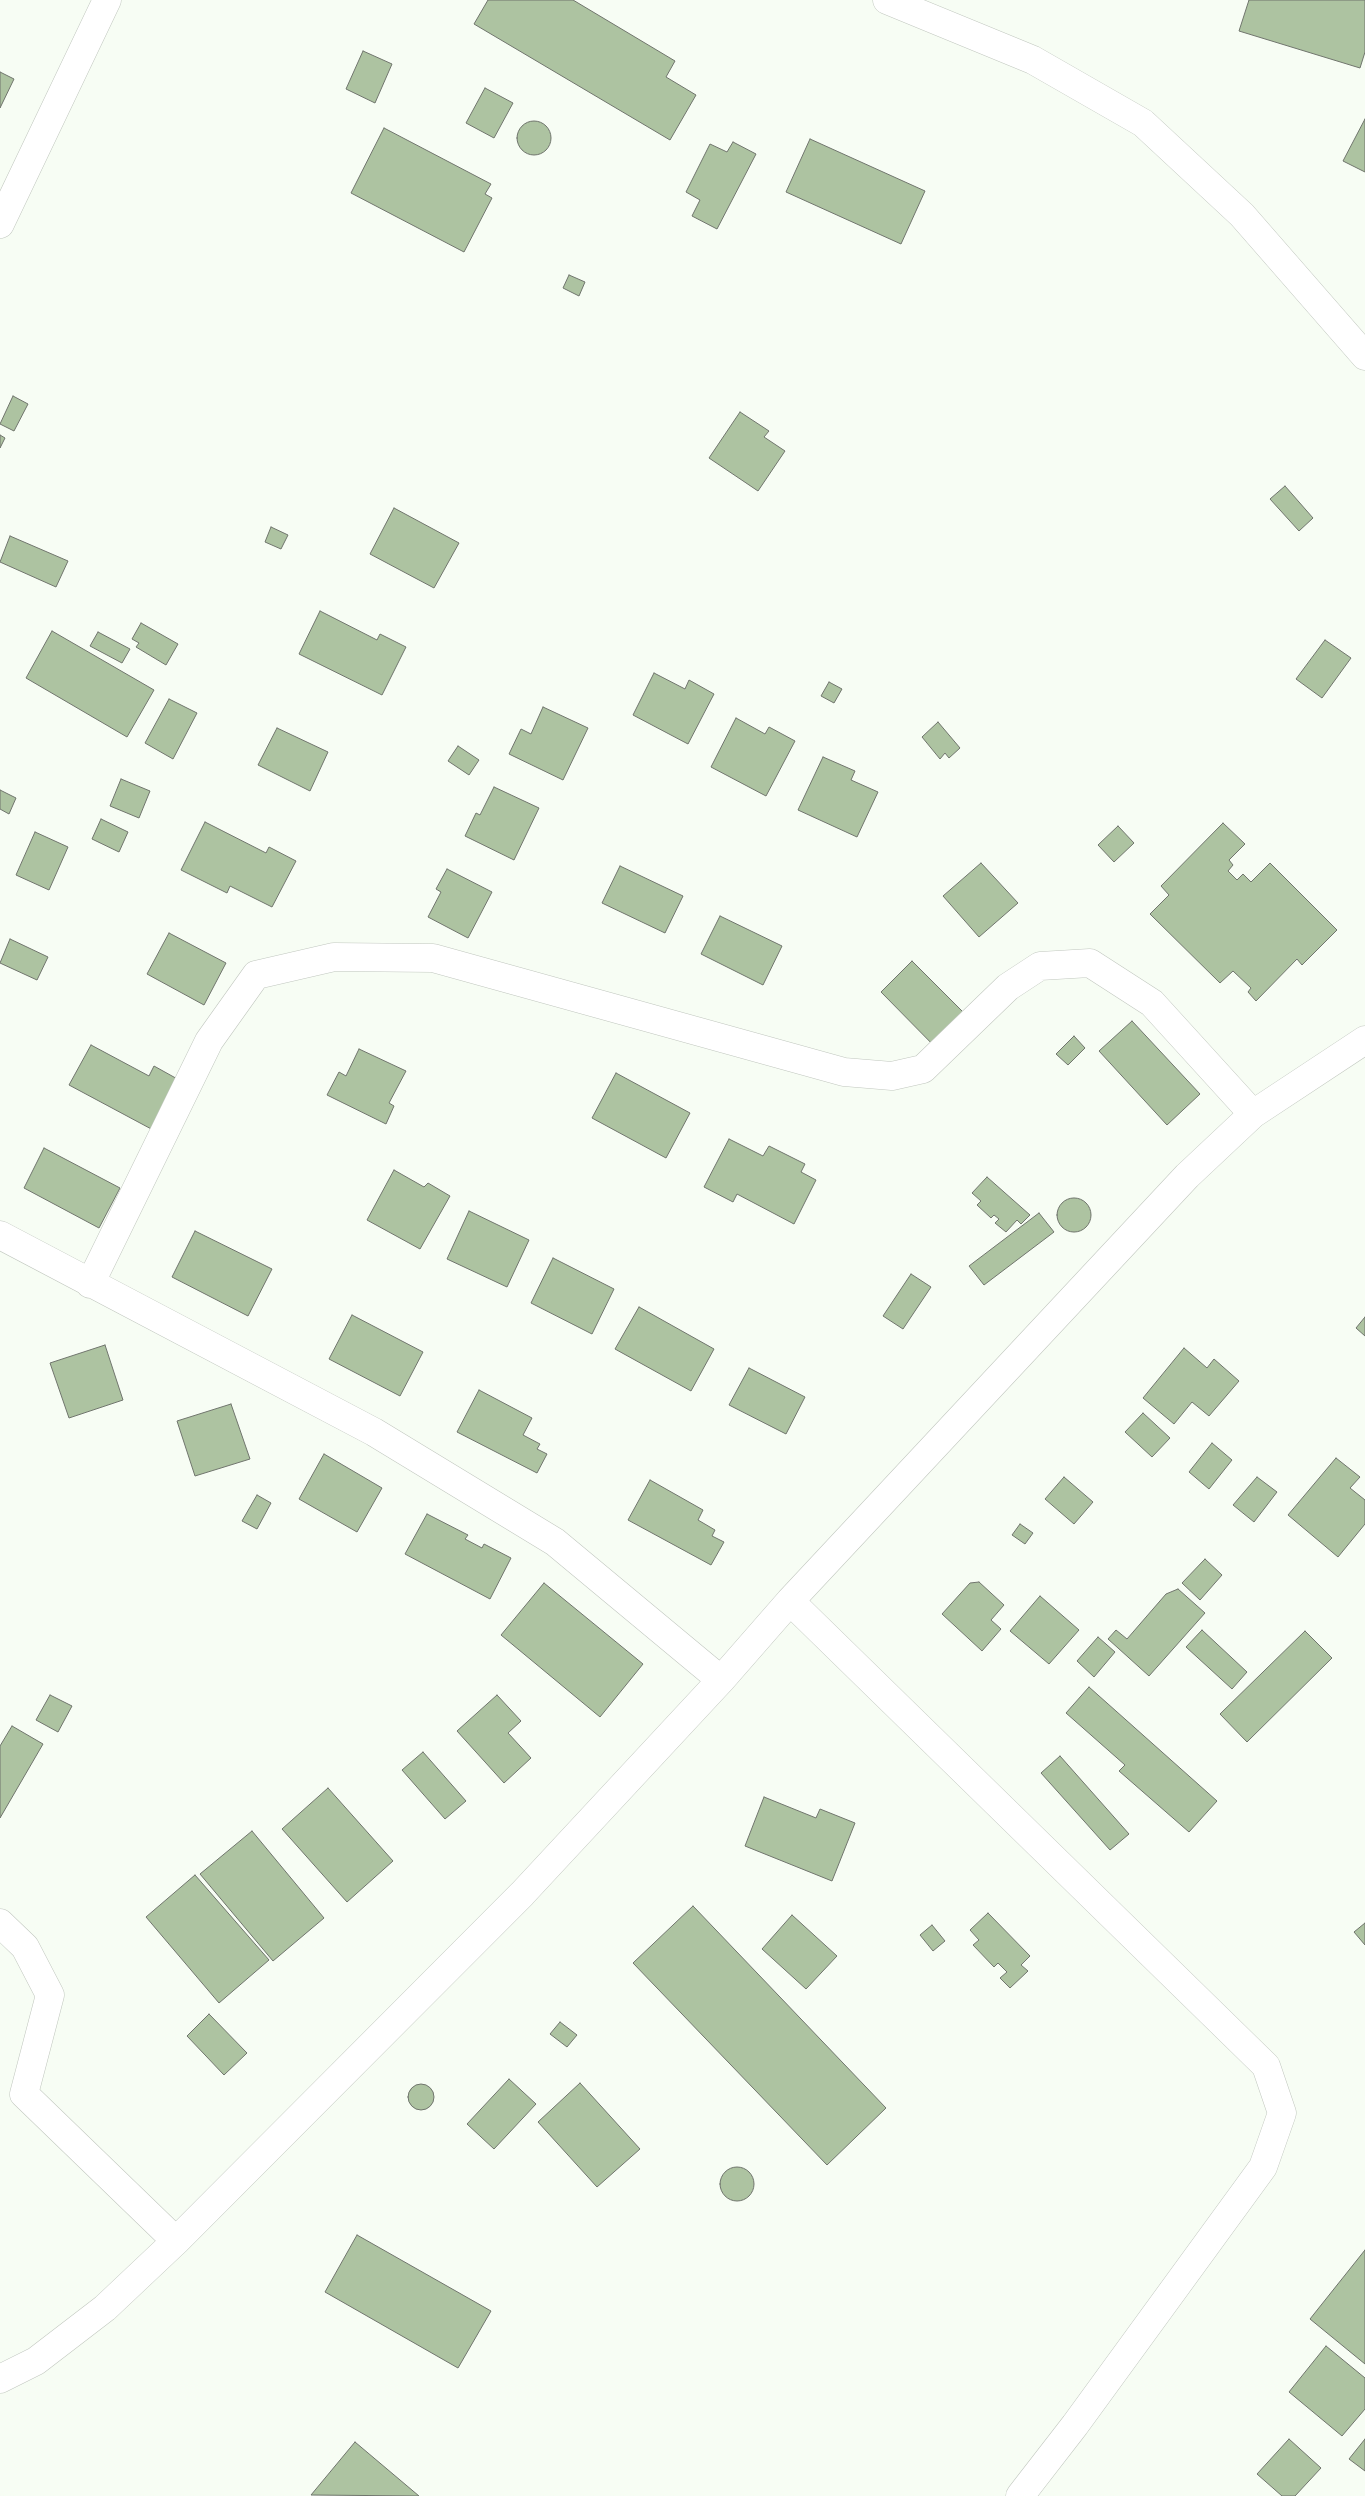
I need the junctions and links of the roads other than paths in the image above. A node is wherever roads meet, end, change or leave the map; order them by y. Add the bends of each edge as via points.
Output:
1 (107, 0) edge
2 (887, 0) edge
3 (0, 224) edge
4 (1365, 356) edge
5 (1365, 1040) edge
6 (1254, 1114) junction
7 (0, 1235) edge
8 (90, 1284) junction
9 (790, 1601) junction
10 (721, 1680) junction
11 (0, 1923) edge
12 (176, 2241) junction
13 (0, 2379) edge
14 (1020, 2496) edge

1 - 3 street
2 - 4 street via 1033,60 1143,124 1242,215
5 - 6 street
6 - 8 street via 1152,1003 1090,963 1040,966 1008,987 923,1070 892,1076 844,1072 433,958 334,957 256,975 209,1041
6 - 9 street via 1187,1176
7 - 8 street
8 - 10 street via 374,1432 555,1542
9 - 10 street
9 - 14 street via 1266,2066 1282,2114 1262,2167
10 - 12 street via 522,1894
11 - 12 street via 25,1947 50,1995 24,2094
12 - 13 street via 105,2308 36,2361

